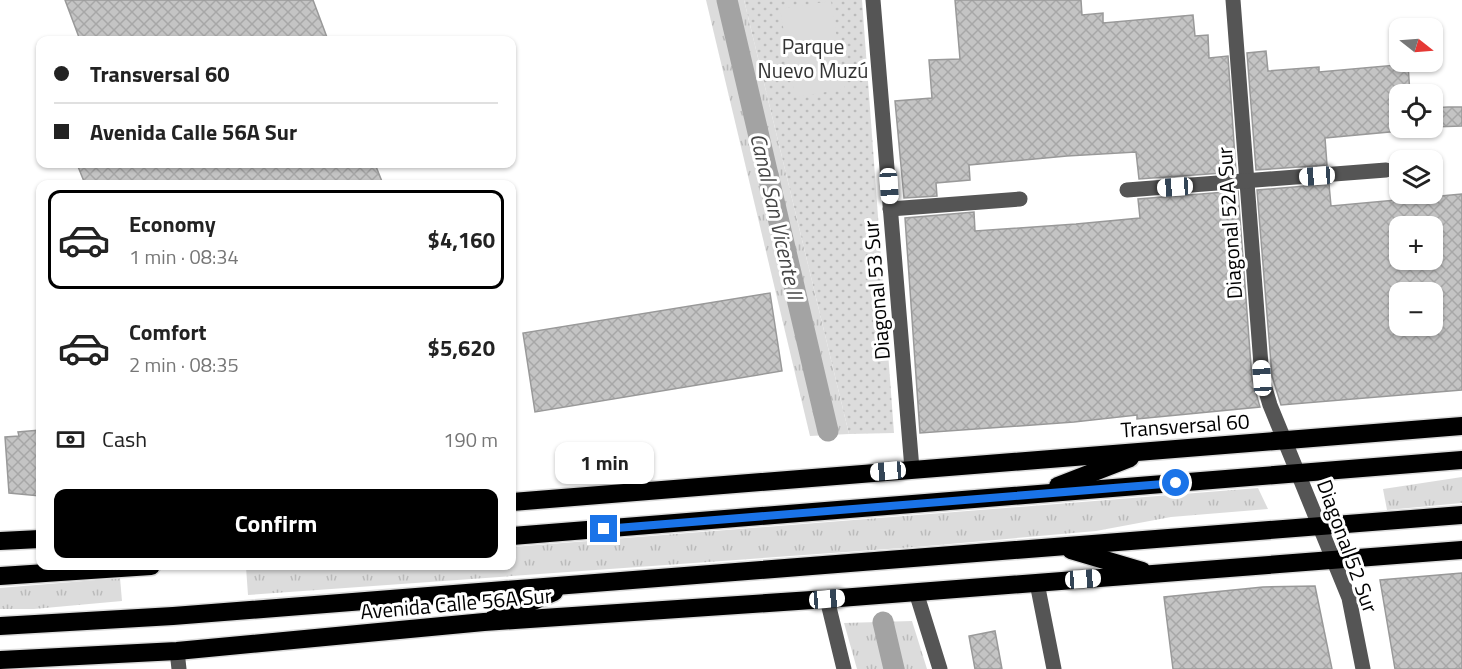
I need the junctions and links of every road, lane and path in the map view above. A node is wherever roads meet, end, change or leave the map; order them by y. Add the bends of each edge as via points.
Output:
1 (873, 0) edge
2 (1233, 0) edge
3 (1386, 170) dead end
4 (1247, 181) junction
5 (1127, 190) dead end
6 (1020, 198) dead end
7 (890, 209) junction
8 (1462, 426) edge
9 (1285, 440) junction
10 (1148, 450) junction
11 (1462, 460) edge
12 (912, 469) junction
13 (1298, 473) junction
14 (1038, 494) junction
15 (516, 502) edge
16 (1462, 515) edge
17 (1320, 526) junction
18 (516, 531) edge
19 (532, 535) junction
20 (516, 536) edge
21 (36, 539) edge
22 (0, 542) edge
23 (1061, 547) junction
24 (1462, 550) edge
25 (1333, 560) junction
26 (91, 570) edge
27 (1153, 574) junction
28 (0, 576) edge
29 (1036, 583) junction
30 (571, 585) junction
31 (916, 592) junction
32 (827, 599) junction
33 (484, 622) junction
34 (0, 626) edge
35 (0, 660) edge
36 (178, 660) edge
37 (844, 669) edge
38 (940, 669) edge
39 (1054, 669) edge
40 (1363, 669) edge

1 - 7 street, Diagonal 53 Sur
2 - 4 street, Diagonal 52A Sur
3 - 4 street
4 - 5 street
4 - 9 street, Diagonal 52A Sur via 1262,378
6 - 7 street
7 - 12 street, Diagonal 53 Sur
8 - 9 highway, Transversal 60
9 - 10 highway, Transversal 60
9 - 13 street, Diagonal 52 Sur
10 - 12 highway, Transversal 60
10 - 14 highway
11 - 13 highway
12 - 15 highway
13 - 14 highway
13 - 17 street, Diagonal 52 Sur
14 - 19 highway
16 - 17 highway
17 - 23 highway
17 - 25 street, Diagonal 52 Sur
18 - 19 highway
19 - 20 highway
21 - 22 highway
23 - 27 highway
23 - 30 highway, Avenida Calle 56A Sur
24 - 25 highway
25 - 27 highway
25 - 40 street, Diagonal 52 Sur via 1349,598
26 - 28 highway
27 - 29 highway
29 - 31 highway
29 - 39 street
30 - 33 highway
30 - 34 highway, Avenida Calle 56A Sur
31 - 32 highway, Avenida Calle 56A Sur
31 - 38 street
32 - 33 highway, Avenida Calle 56A Sur
32 - 37 street
33 - 36 highway, Avenida Calle 56A Sur
35 - 36 highway, Avenida Calle 56A Sur

